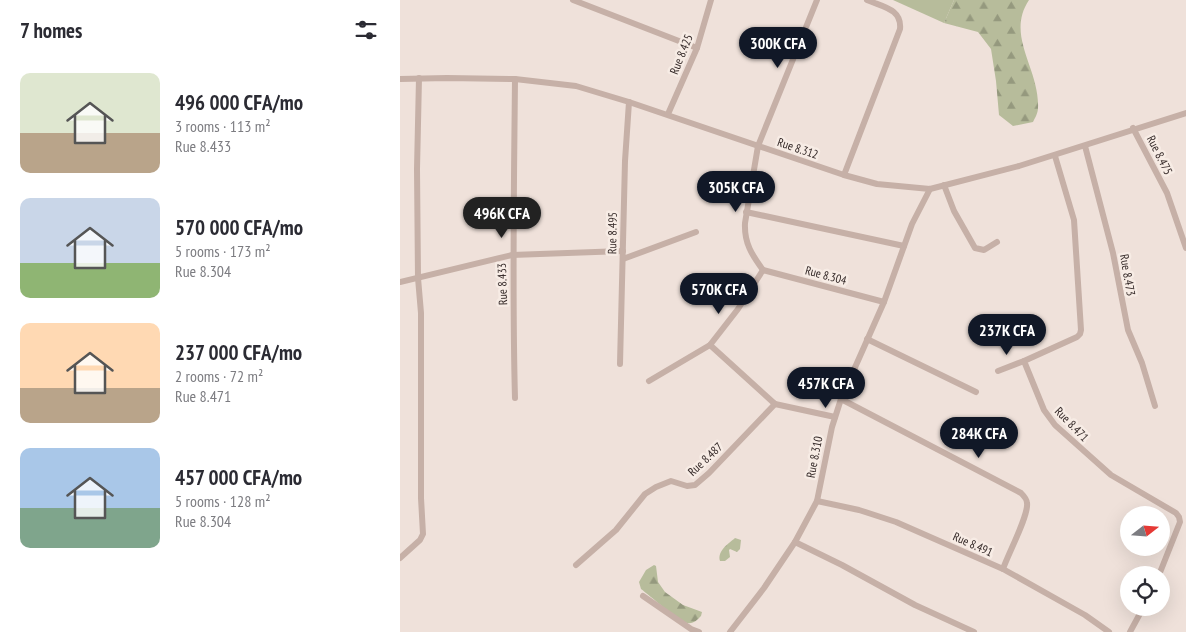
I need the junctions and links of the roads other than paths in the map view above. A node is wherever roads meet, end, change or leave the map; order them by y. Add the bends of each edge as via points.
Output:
1 (573, 0) edge
2 (711, 0) edge
3 (817, 0) edge
4 (867, 0) edge
5 (697, 48) junction
6 (419, 78) junction
7 (400, 79) edge
8 (515, 79) junction
9 (629, 102) junction
10 (1186, 112) edge
11 (668, 114) junction
12 (1133, 128) junction
13 (758, 146) junction
14 (1085, 146) junction
15 (1054, 156) junction
16 (844, 175) junction
17 (944, 185) junction
18 (930, 189) junction
19 (746, 212) junction
20 (696, 232) dead end
21 (997, 242) dead end
22 (904, 246) junction
23 (1186, 248) edge
24 (623, 251) junction
25 (512, 255) junction
26 (623, 259) junction
27 (763, 270) junction
28 (418, 278) junction
29 (400, 282) edge
30 (884, 302) junction
31 (867, 339) junction
32 (710, 345) junction
33 (1024, 361) junction
34 (620, 364) dead end
35 (998, 371) dead end
36 (649, 381) dead end
37 (976, 392) dead end
38 (515, 398) dead end
39 (840, 399) junction
40 (775, 404) junction
41 (1155, 406) dead end
42 (834, 417) junction
43 (817, 501) junction
44 (795, 542) junction
45 (400, 558) edge
46 (576, 565) dead end
47 (1163, 566) edge
48 (1003, 569) junction
49 (643, 596) dead end
50 (1139, 616) edge
51 (972, 631) edge
52 (699, 632) edge
53 (730, 632) edge
54 (1109, 632) edge
55 (1130, 632) edge

1 - 5 street
2 - 5 street, Rue 8.425
3 - 13 street
4 - 16 street via 897,13 900,29
5 - 11 street, Rue 8.425
6 - 7 street, Rue 8.312
6 - 8 street, Rue 8.312
6 - 28 street
8 - 9 street, Rue 8.312 via 576,86
8 - 25 street, Rue 8.433
9 - 11 street, Rue 8.312
9 - 24 street, Rue 8.495
10 - 12 street, Rue 8.312
11 - 13 street, Rue 8.312
12 - 14 street, Rue 8.312
12 - 23 street, Rue 8.475 via 1167,193
13 - 16 street, Rue 8.312
13 - 19 street
14 - 15 street, Rue 8.312
14 - 41 street, Rue 8.473 via 1113,253 1128,330
15 - 17 street, Rue 8.312
15 - 33 street via 1074,220 1081,330 1077,337
16 - 18 street, Rue 8.312 via 877,184
17 - 18 street, Rue 8.312
17 - 21 street via 954,211 975,248 984,250
18 - 22 street, Rue 8.310
19 - 22 street
19 - 27 street via 744,236
20 - 26 street
22 - 30 street, Rue 8.310
24 - 25 street
24 - 26 street, Rue 8.495
25 - 28 street
25 - 38 street, Rue 8.433
26 - 34 street, Rue 8.495
27 - 30 street, Rue 8.304
27 - 32 street
28 - 29 street
28 - 45 street via 423,534
30 - 31 street, Rue 8.310
31 - 37 street
31 - 39 street, Rue 8.310
32 - 36 street
32 - 40 street
33 - 35 street
33 - 47 street, Rue 8.471 via 1044,410 1055,425 1111,475 1179,517 1180,522
39 - 42 street, Rue 8.310
39 - 48 street via 1026,498 1028,504
40 - 42 street
40 - 46 street, Rue 8.487 via 695,485 672,481 645,494 616,530
42 - 43 street, Rue 8.310
43 - 44 street, Rue 8.310
43 - 48 street, Rue 8.491 via 896,522
44 - 51 street
44 - 53 street, Rue 8.310
48 - 54 street, Rue 8.491
49 - 52 street
50 - 55 street

